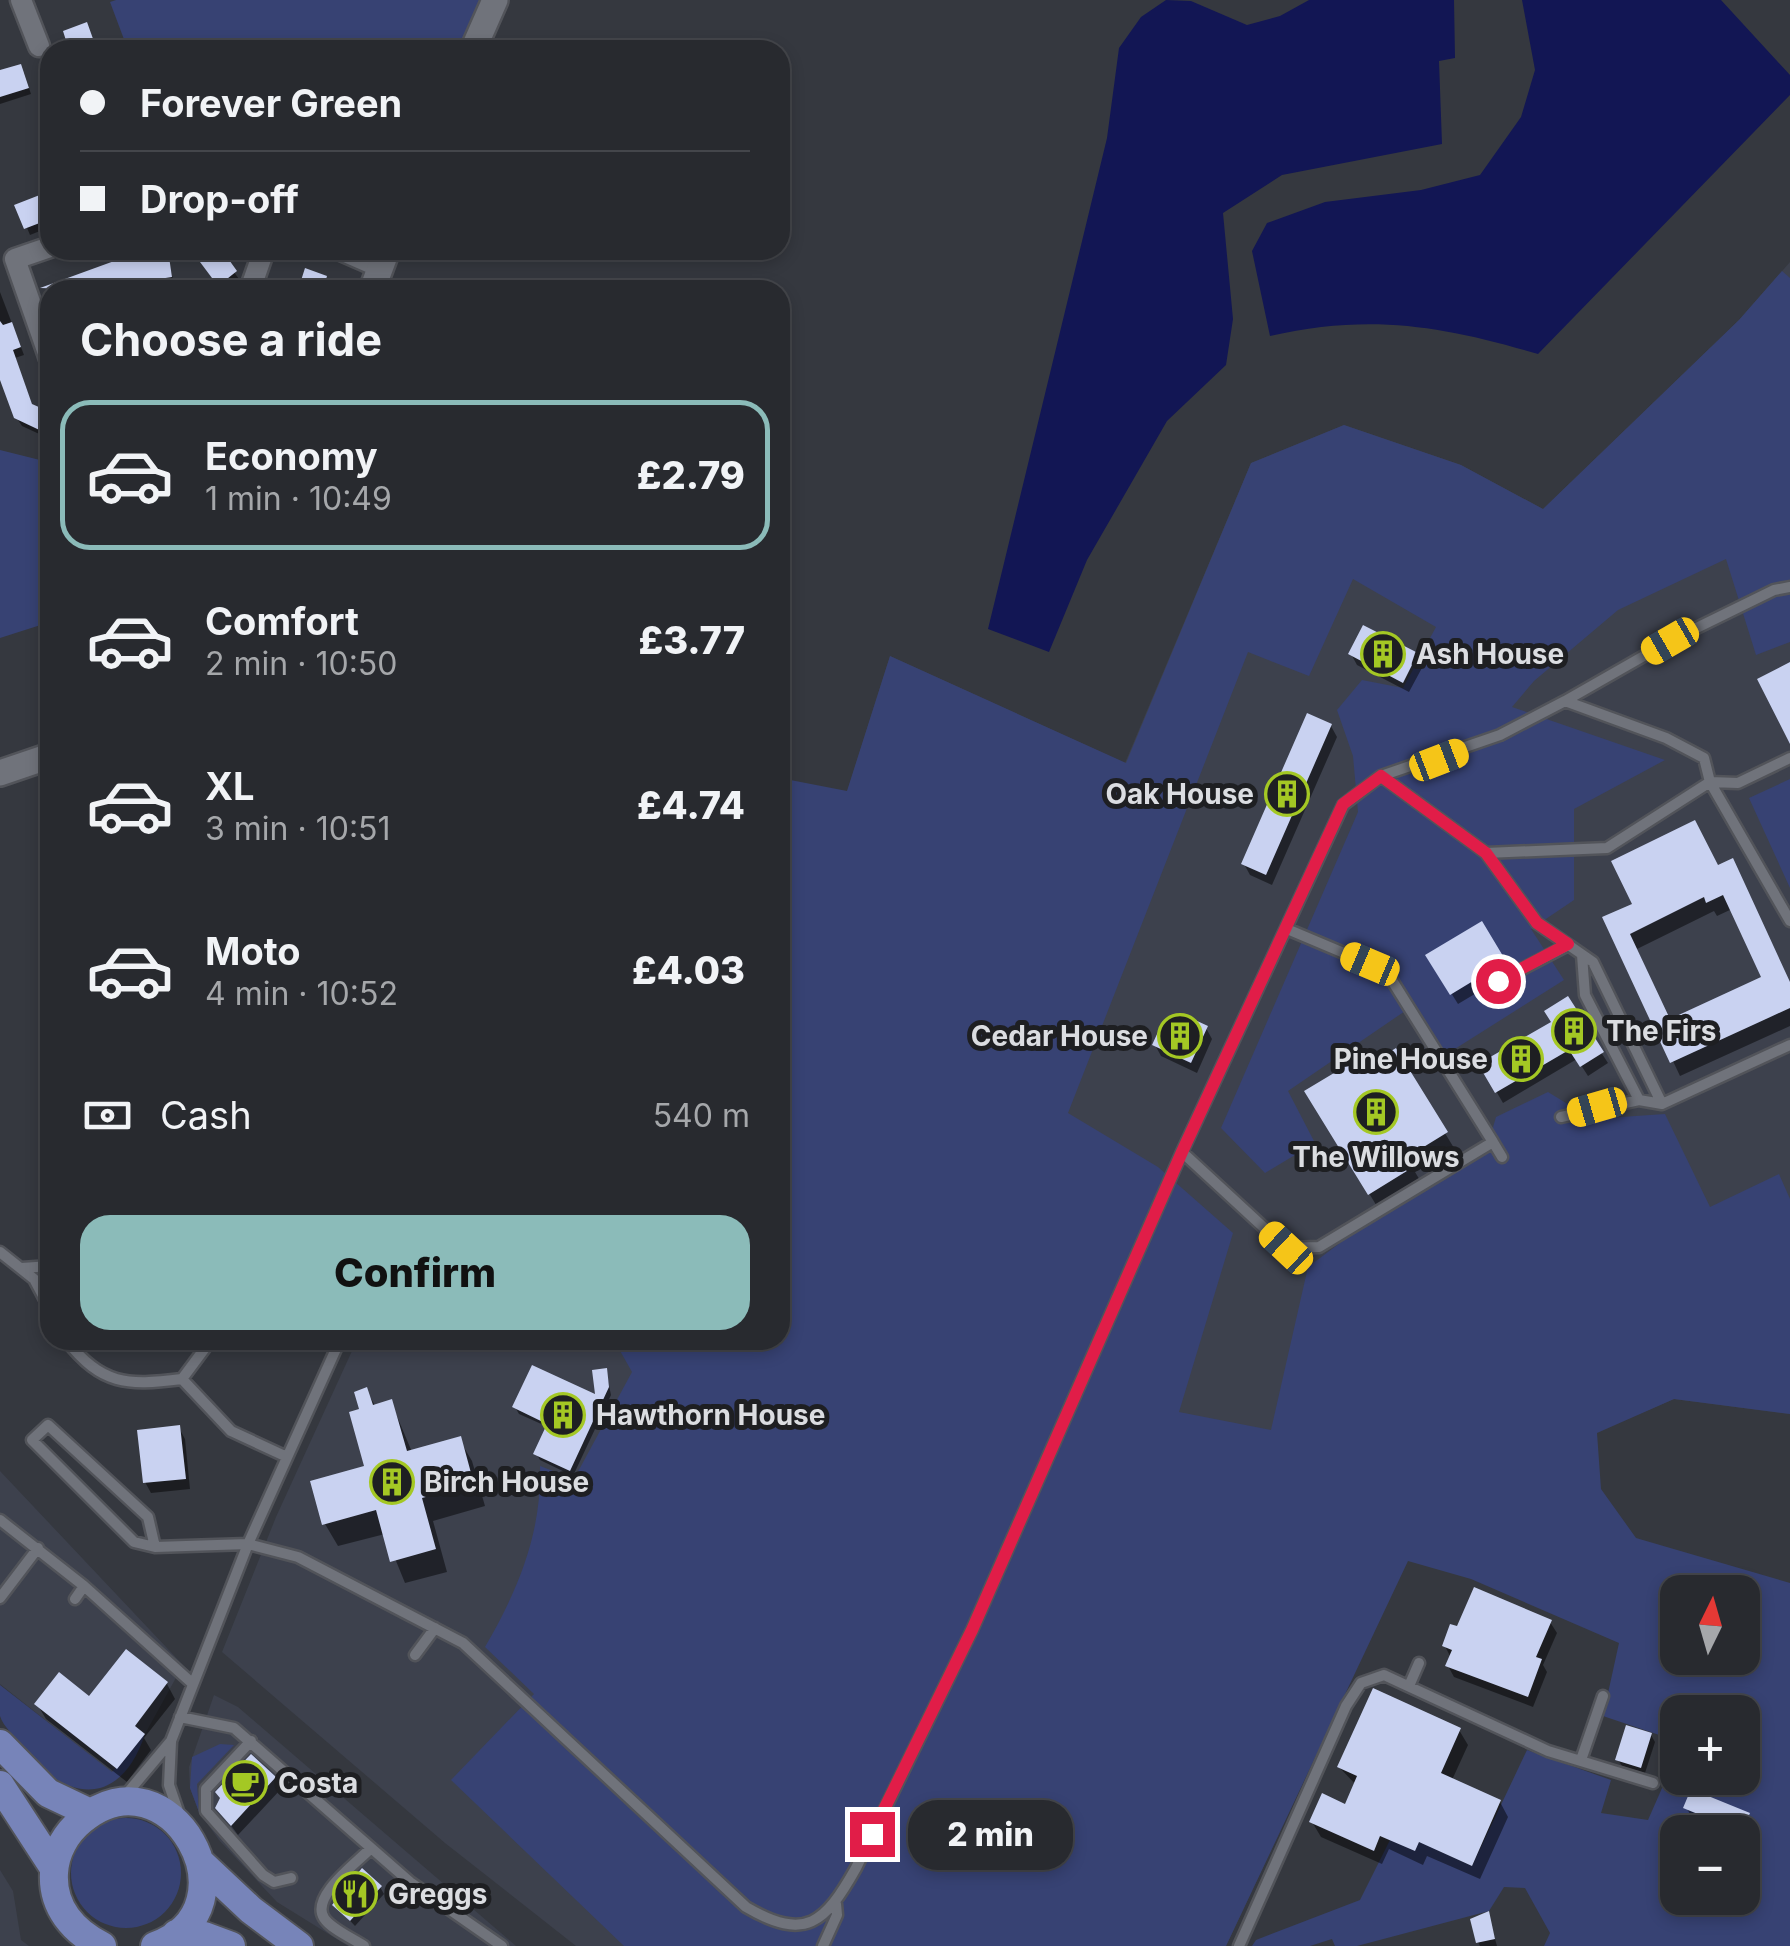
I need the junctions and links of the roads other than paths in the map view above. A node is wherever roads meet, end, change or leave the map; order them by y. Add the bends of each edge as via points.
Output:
1 (22, 0) edge
2 (494, 0) edge
3 (477, 40) edge
4 (39, 46) dead end
5 (40, 250) edge
6 (40, 330) edge
7 (1790, 587) edge
8 (1565, 701) junction
9 (1790, 758) edge
10 (40, 759) edge
11 (0, 773) edge
12 (1381, 776) junction
13 (1710, 782) junction
14 (1486, 853) junction
15 (1790, 921) edge
16 (1287, 929) junction
17 (1568, 944) junction
18 (1582, 955) junction
19 (1498, 981) dead end
20 (1790, 1045) edge
21 (1638, 1100) junction
22 (1662, 1104) junction
23 (1561, 1117) dead end
24 (1494, 1142) junction
25 (1182, 1152) junction
26 (1502, 1157) dead end
27 (0, 1252) edge
28 (40, 1267) edge
29 (22, 1268) junction
30 (40, 1290) edge
31 (74, 1350) edge
32 (204, 1350) edge
33 (336, 1350) edge
34 (182, 1379) junction
35 (288, 1457) junction
36 (0, 1520) edge
37 (248, 1544) junction
38 (154, 1547) junction
39 (38, 1548) junction
40 (84, 1586) junction
41 (0, 1598) edge
42 (75, 1599) dead end
43 (435, 1628) junction
44 (415, 1654) dead end
45 (1419, 1663) dead end
46 (193, 1684) junction
47 (1409, 1686) junction
48 (1604, 1696) dead end
49 (180, 1718) junction
50 (250, 1740) junction
51 (171, 1742) junction
52 (0, 1744) edge
53 (1581, 1760) junction
54 (1654, 1783) dead end
55 (0, 1785) edge
56 (103, 1809) junction
57 (184, 1828) junction
58 (372, 1848) junction
59 (202, 1864) junction
60 (54, 1868) junction
61 (290, 1878) dead end
62 (836, 1904) junction
63 (68, 1934) edge
64 (165, 1940) edge
65 (102, 1946) edge
66 (231, 1946) edge
67 (299, 1946) edge
68 (364, 1946) edge
69 (502, 1946) edge
70 (822, 1946) edge
71 (1239, 1946) edge

1 - 4 street
2 - 3 street
5 - 6 street via 15,259
7 - 8 lane via 1670,641
8 - 12 lane via 1500,736
8 - 13 lane via 1704,758
9 - 13 lane via 1738,783
10 - 11 street
12 - 14 lane
12 - 16 lane via 1343,804
13 - 14 lane via 1607,848
13 - 15 lane
14 - 17 lane via 1537,923
16 - 24 lane via 1370,964 1394,982
16 - 25 lane
17 - 18 lane
17 - 19 lane
18 - 21 lane via 1585,996
18 - 22 lane via 1593,962
20 - 22 lane
21 - 22 lane
21 - 23 lane
24 - 25 lane via 1304,1251 1286,1248
24 - 26 lane
25 - 62 lane via 972,1630
27 - 29 lane
28 - 29 lane
29 - 30 lane
31 - 34 lane via 89,1369 116,1381
32 - 34 lane
33 - 35 lane
34 - 35 lane via 232,1431
35 - 37 lane
36 - 39 lane
37 - 38 lane
37 - 43 lane via 298,1557
37 - 46 lane
38 - 38 lane via 134,1542 32,1440 48,1425 148,1517
39 - 40 lane
39 - 41 lane
40 - 42 lane
40 - 46 lane
43 - 44 lane
43 - 62 lane via 464,1643 746,1907 775,1924 798,1927
45 - 47 lane
46 - 49 lane
47 - 53 lane
47 - 71 lane via 1384,1675 1361,1683
48 - 53 lane
49 - 50 lane via 221,1722
49 - 51 lane
50 - 58 lane
50 - 61 lane via 206,1788 206,1811 263,1875 274,1882
51 - 56 lane via 143,1779
51 - 57 lane via 169,1785
52 - 56 main road via 48,1793
53 - 54 lane
55 - 60 main road
56 - 57 main road via 147,1805
56 - 60 main road via 66,1837
57 - 59 main road
58 - 68 lane via 325,1896 321,1909 324,1919
58 - 69 lane
59 - 64 main road via 198,1904
59 - 67 main road
60 - 63 main road
62 - 70 lane
63 - 65 main road
64 - 66 main road via 204,1936

